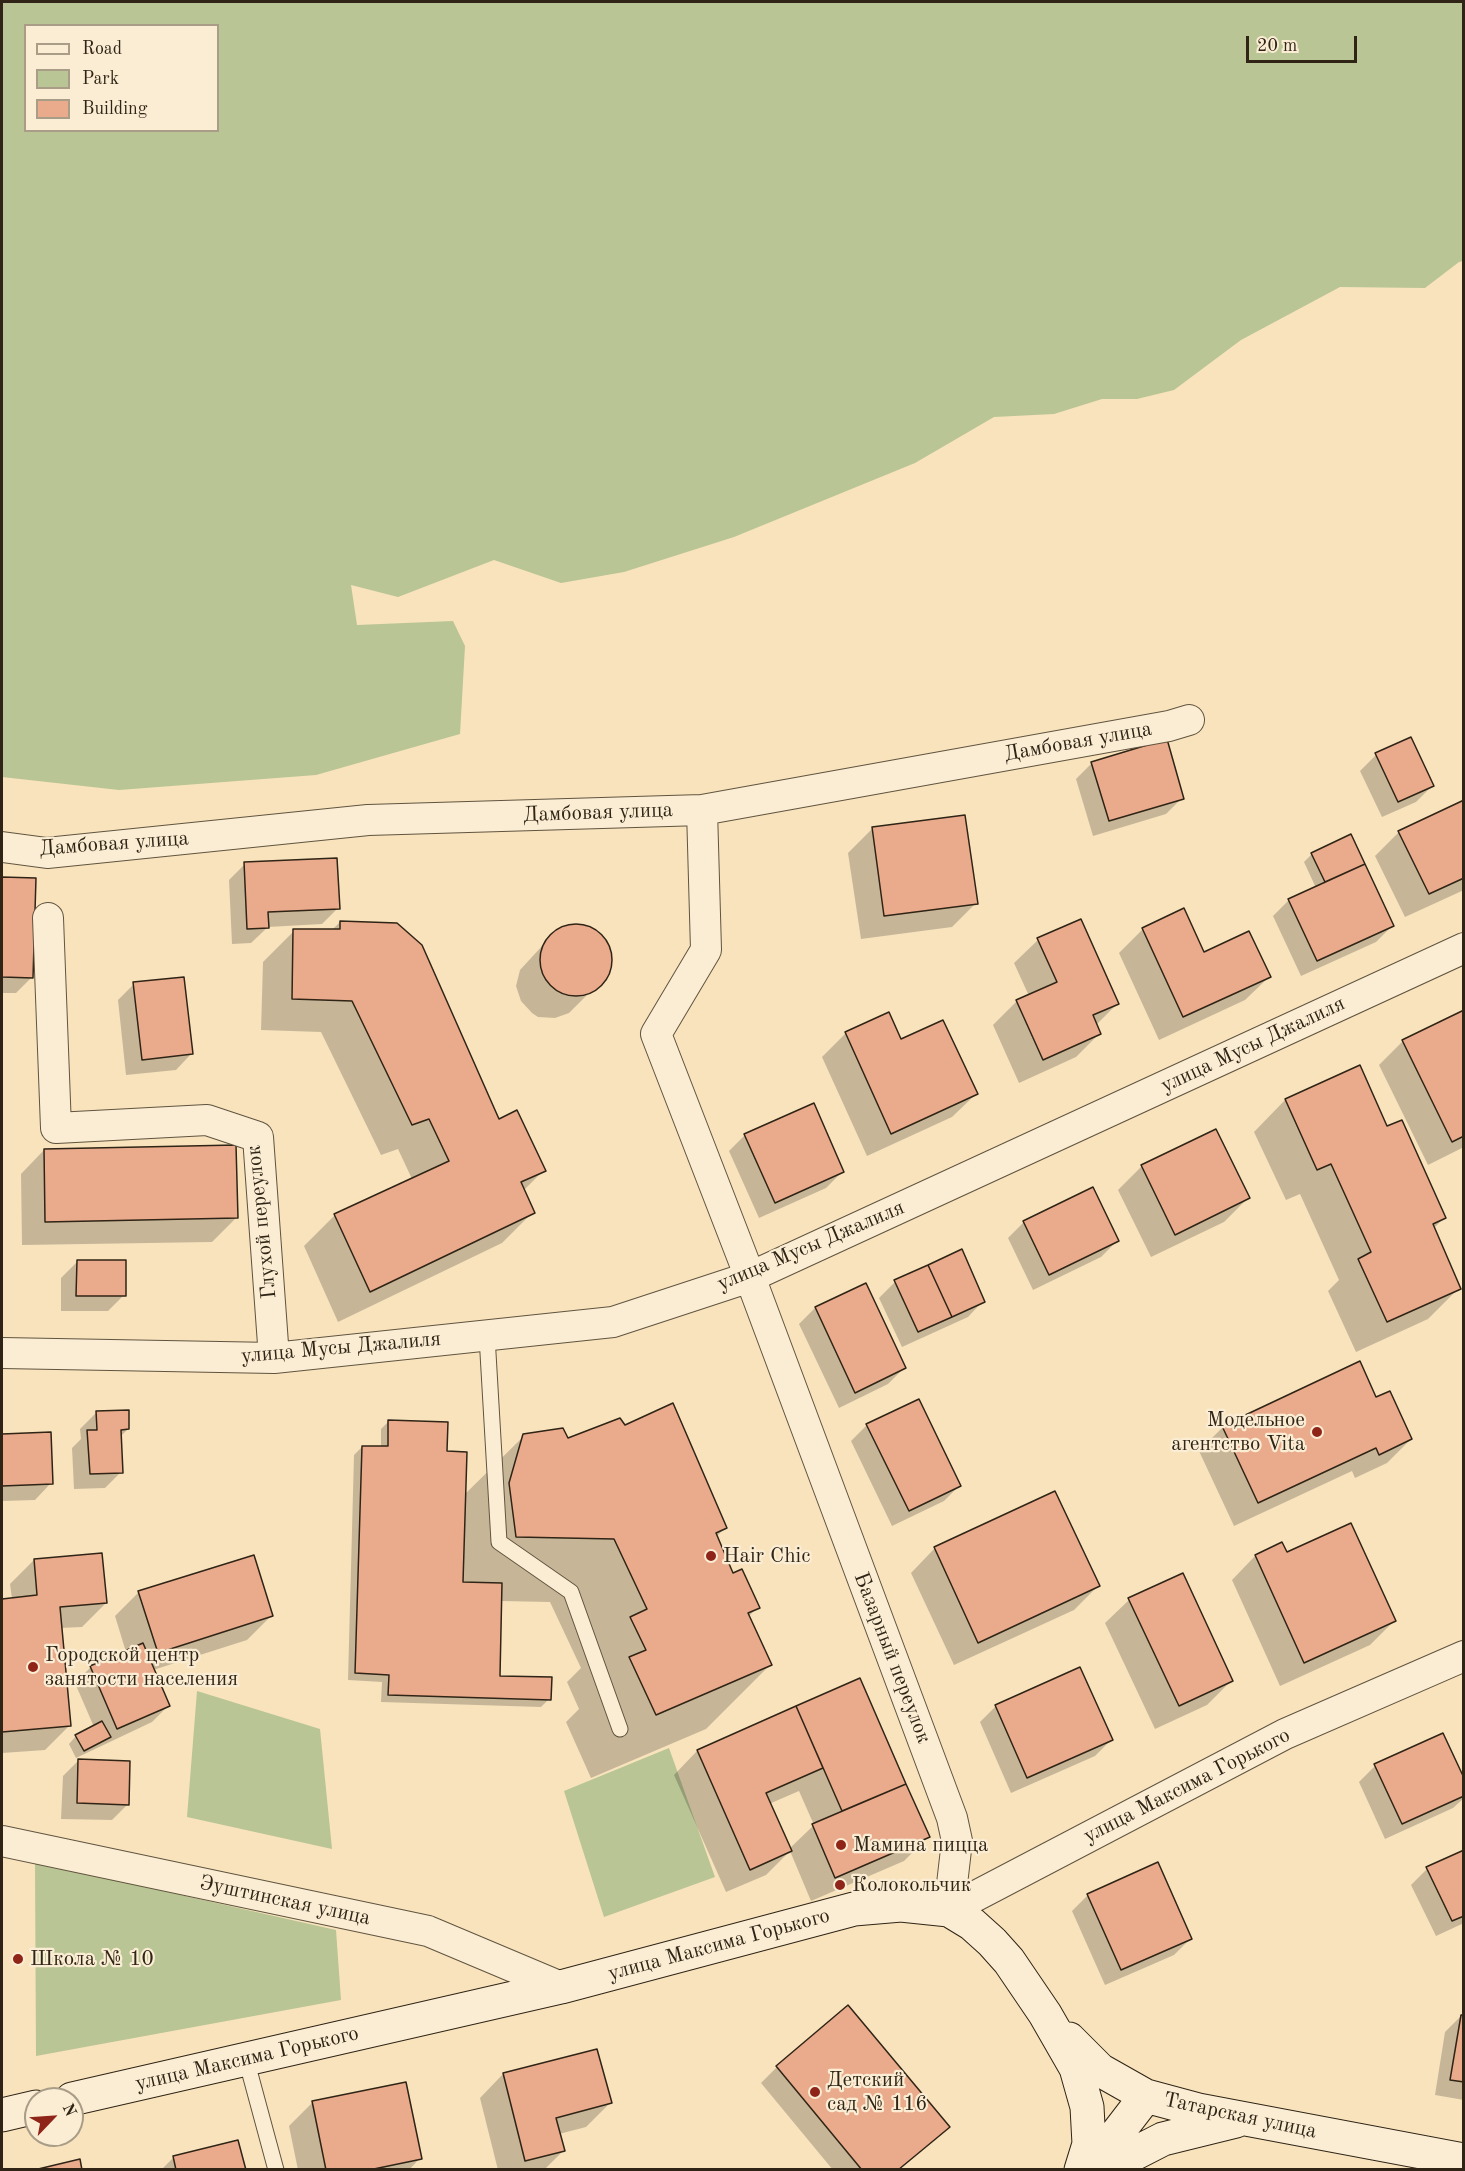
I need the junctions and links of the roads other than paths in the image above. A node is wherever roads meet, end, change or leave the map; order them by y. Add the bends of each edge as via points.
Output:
1 (1189, 720) dead end
2 (702, 810) junction
3 (2, 847) edge
4 (48, 918) dead end
5 (1464, 948) edge
6 (750, 1277) junction
7 (487, 1335) junction
8 (2, 1353) edge
9 (274, 1358) junction
10 (1464, 1656) edge
11 (620, 1729) dead end
12 (2, 1841) edge
13 (949, 1910) junction
14 (561, 1987) junction
15 (1046, 2014) junction
16 (246, 2059) junction
17 (84, 2096) edge
18 (1146, 2097) junction
19 (24, 2110) edge
20 (2, 2115) edge
21 (1246, 2119) junction
22 (1464, 2160) edge
23 (276, 2169) edge
24 (1081, 2169) edge
25 (1089, 2169) edge
26 (1107, 2169) edge

1 - 2 street, Дамбовая улица
2 - 3 street, Дамбовая улица via 368,820 47,853
2 - 6 street, Базарный переулок via 706,950 656,1034
4 - 9 street, Глухой переулок via 56,1128 207,1120 258,1137
5 - 6 street, улица Мусы Джалиля
6 - 7 street, улица Мусы Джалиля via 613,1322
6 - 13 street, Базарный переулок via 952,1818 957,1841
7 - 9 street, улица Мусы Джалиля
7 - 11 lane via 499,1542 571,1592
8 - 9 street, улица Мусы Джалиля
10 - 13 street, улица Максима Горького via 1286,1734
12 - 14 street, Эуштинская улица via 428,1930
13 - 14 main road, улица Максима Горького via 901,1905 854,1909
13 - 15 main road via 992,1942
14 - 16 main road, улица Максима Горького
15 - 18 main road, Татарская улица via 1100,2070
15 - 24 main road via 1076,2068 1087,2107 1089,2144
16 - 17 main road, улица Максима Горького
16 - 23 lane
18 - 21 main road, Татарская улица
18 - 25 main road
19 - 20 main road
21 - 22 main road, Татарская улица
21 - 26 main road via 1163,2139

